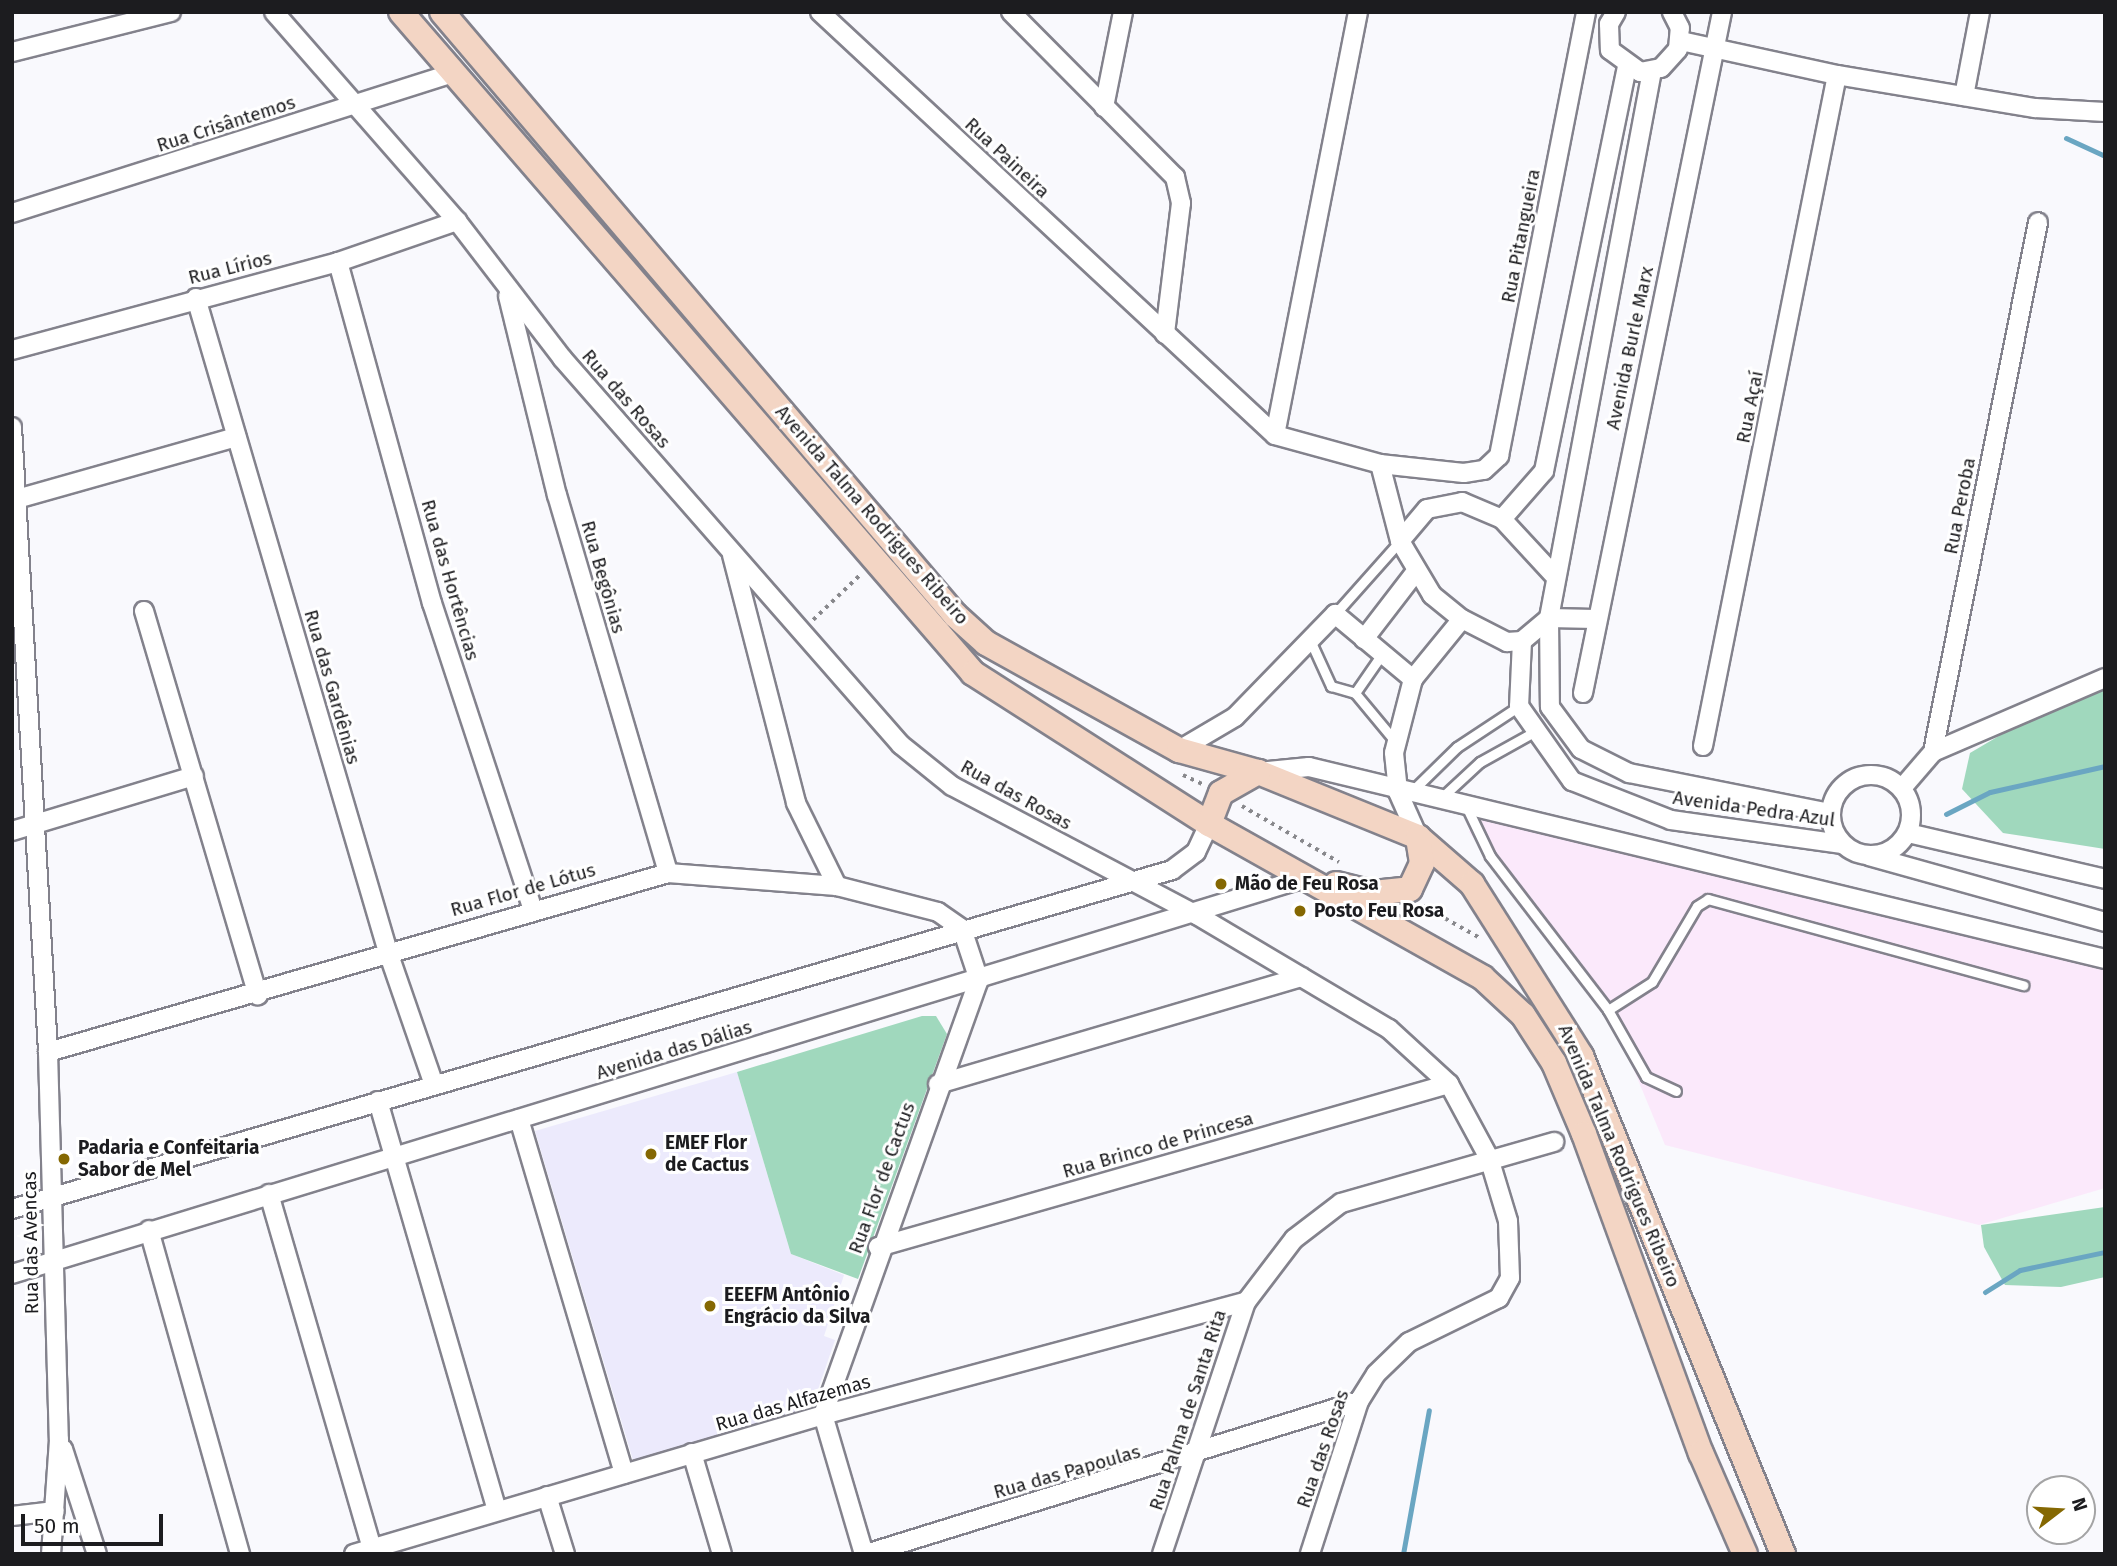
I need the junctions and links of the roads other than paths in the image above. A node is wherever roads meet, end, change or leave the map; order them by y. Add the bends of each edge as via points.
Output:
1 (171, 12) edge
2 (274, 12) edge
3 (401, 12) edge
4 (442, 12) edge
5 (820, 12) edge
6 (1011, 12) edge
7 (1123, 12) edge
8 (1358, 12) edge
9 (1672, 12) edge
10 (1723, 12) edge
11 (1980, 12) edge
12 (1586, 16) edge
13 (1612, 18) edge
14 (1681, 41) junction
15 (1714, 51) junction
16 (12, 52) edge
17 (1627, 68) junction
18 (1652, 71) junction
19 (453, 73) junction
20 (1837, 75) junction
21 (1964, 96) junction
22 (359, 104) junction
23 (1104, 107) junction
24 (2105, 112) edge
25 (12, 213) edge
26 (457, 221) junction
27 (2038, 222) dead end
28 (338, 262) junction
29 (507, 290) junction
30 (196, 298) junction
31 (1165, 334) junction
32 (12, 349) edge
33 (12, 427) edge
34 (1275, 435) junction
35 (236, 437) junction
36 (1380, 464) junction
37 (17, 499) junction
38 (1393, 502) junction
39 (1427, 509) junction
40 (1502, 519) junction
41 (1400, 541) junction
42 (731, 551) junction
43 (1414, 574) junction
44 (1553, 574) junction
45 (144, 611) dead end
46 (1335, 614) junction
47 (1549, 618) junction
48 (1462, 619) junction
49 (1595, 619) junction
50 (1364, 639) junction
51 (1310, 640) junction
52 (1522, 641) junction
53 (1382, 653) junction
54 (2105, 678) edge
55 (1413, 679) junction
56 (1583, 693) dead end
57 (1355, 694) junction
58 (1519, 706) junction
59 (1534, 732) junction
60 (1394, 740) junction
61 (1703, 746) dead end
62 (1179, 750) junction
63 (1933, 752) junction
64 (1258, 772) junction
65 (194, 776) junction
66 (1902, 788) junction
67 (1403, 793) junction
68 (1439, 800) junction
69 (1467, 808) junction
70 (1830, 813) junction
71 (1209, 824) junction
72 (37, 826) junction
73 (12, 831) edge
74 (1908, 833) junction
75 (1418, 836) junction
76 (1842, 844) junction
77 (1865, 855) junction
78 (668, 873) junction
79 (1308, 877) junction
80 (2105, 880) edge
81 (1130, 881) junction
82 (837, 886) junction
83 (532, 908) junction
84 (1197, 915) junction
85 (2105, 922) edge
86 (962, 929) junction
87 (388, 952) junction
88 (2105, 959) edge
89 (1302, 977) junction
90 (979, 980) junction
91 (2023, 985) dead end
92 (258, 995) junction
93 (1608, 1010) junction
94 (48, 1052) junction
95 (938, 1084) junction
96 (1449, 1084) junction
97 (434, 1085) junction
98 (1676, 1091) dead end
99 (378, 1101) junction
100 (519, 1119) junction
101 (1554, 1142) dead end
102 (393, 1157) junction
103 (1489, 1158) junction
104 (269, 1194) junction
105 (51, 1196) junction
106 (12, 1209) edge
107 (149, 1230) junction
108 (878, 1247) junction
109 (52, 1263) junction
110 (12, 1274) edge
111 (1246, 1302) junction
112 (1359, 1401) junction
113 (823, 1415) junction
114 (60, 1440) junction
115 (692, 1454) junction
116 (1194, 1457) junction
117 (624, 1474) junction
118 (547, 1496) junction
119 (55, 1511) junction
120 (497, 1511) junction
121 (12, 1516) edge
122 (372, 1548) junction
123 (51, 1554) edge
124 (97, 1554) edge
125 (240, 1554) edge
126 (354, 1554) edge
127 (565, 1554) edge
128 (722, 1554) edge
129 (865, 1554) edge
130 (1162, 1554) edge
131 (1310, 1554) edge
132 (1745, 1554) edge
133 (1783, 1554) edge

1 - 16 street
2 - 22 street, Rua das Rosas
3 - 19 main road, Avenida Talma Rodrigues Ribeiro
4 - 62 main road, Avenida Talma Rodrigues Ribeiro via 955,615 1026,670
5 - 31 street, Rua Paineira
6 - 23 street
7 - 23 street
8 - 34 street
9 - 14 street
10 - 15 street, Avenida Burle Marx
11 - 21 street
12 - 13 street
12 - 36 street, Rua Pitangueira via 1499,456 1491,466 1464,473
13 - 17 street via 1610,50
14 - 15 street
14 - 18 street via 1671,60
15 - 20 street
15 - 49 street, Avenida Burle Marx
17 - 18 street
17 - 40 street via 1544,471
18 - 44 street, Avenida Burle Marx
19 - 22 street, Rua Crisântemos
19 - 71 main road, Avenida Talma Rodrigues Ribeiro via 872,563 973,673
20 - 21 street
20 - 61 street, Rua Açaí
21 - 24 street
22 - 25 street, Rua Crisântemos
22 - 26 street, Rua das Rosas
23 - 31 street via 1175,177 1181,203
26 - 28 street, Rua Lírios
26 - 29 street, Rua das Rosas
27 - 63 street, Rua Peroba
28 - 30 street, Rua Lírios
28 - 83 street, Rua das Hortências via 432,603
29 - 42 street, Rua das Rosas
29 - 78 street, Rua Begônias via 557,495
30 - 32 street, Rua Lírios
30 - 35 street, Rua das Gardênias
31 - 34 street, Rua Paineira
33 - 37 street, Rua das Avencas
34 - 36 street
35 - 37 street
35 - 87 street, Rua das Gardênias
36 - 38 street
37 - 72 street, Rua das Avencas
38 - 39 street
38 - 41 street
39 - 40 street via 1462,502
39 - 41 street
40 - 44 street
41 - 43 street
41 - 46 lane
42 - 81 street, Rua das Rosas via 901,745 952,786
42 - 82 street via 796,803
43 - 48 street
43 - 50 street
44 - 47 street, Avenida Burle Marx
45 - 65 street
46 - 50 street
46 - 51 street
47 - 49 street
47 - 52 street
47 - 70 street, Avenida Pedra Azul via 1550,706 1581,750 1629,773
48 - 52 street via 1507,642
48 - 55 street
49 - 56 street, Avenida Burle Marx
50 - 53 street
51 - 57 lane via 1332,686
51 - 62 street via 1235,717
52 - 58 street
53 - 55 street
53 - 57 lane
54 - 63 street
55 - 60 street
57 - 60 lane
58 - 59 street, Avenida Pedra Azul
58 - 67 lane via 1457,747
59 - 68 lane via 1480,762
59 - 76 street, Avenida Pedra Azul via 1572,781 1590,792 1671,820
60 - 67 street
62 - 64 main road, Avenida Talma Rodrigues Ribeiro
63 - 66 street, Rua Peroba
64 - 67 street via 1308,767
64 - 71 main road via 1221,793
64 - 75 main road, Avenida Talma Rodrigues Ribeiro
65 - 72 street
65 - 92 street
66 - 70 street via 1864,775 1841,788
66 - 74 street via 1911,809
67 - 68 street
67 - 75 street
68 - 69 street
69 - 88 street
69 - 93 lane via 1490,856
70 - 76 street
71 - 79 main road, Avenida Talma Rodrigues Ribeiro
71 - 81 street, Avenida das Dálias via 1186,862
72 - 73 street
72 - 94 street, Rua das Avencas
74 - 77 street via 1890,850
74 - 80 street
75 - 79 main road via 1422,863 1410,889 1374,893
75 - 133 main road, Avenida Talma Rodrigues Ribeiro via 1472,884 1581,1056
76 - 77 street
77 - 85 street
78 - 82 street, Rua Flor de Lótus
78 - 83 street, Rua Flor de Lótus
79 - 84 street, Avenida das Dálias
79 - 132 main road, Avenida Talma Rodrigues Ribeiro via 1483,978 1523,1015 1554,1063 1701,1453
81 - 84 street, Rua das Rosas
81 - 86 street, Avenida das Dálias
82 - 86 street, Rua Flor de Lótus via 938,912
83 - 87 street, Rua Flor de Lótus
84 - 89 street, Rua das Rosas
84 - 90 street, Avenida das Dálias
86 - 90 street
86 - 97 street, Avenida das Dálias
87 - 92 street, Rua Flor de Lótus
87 - 97 street, Rua das Gardênias
89 - 95 street
89 - 96 street, Rua das Rosas via 1389,1029
90 - 95 street, Rua Flor de Cactus
90 - 100 street, Avenida das Dálias
91 - 93 lane via 1708,899 1697,906 1653,982
92 - 94 street, Rua Flor de Lótus
93 - 98 lane via 1646,1077
94 - 105 street, Rua das Avencas
95 - 108 street, Rua Flor de Cactus
96 - 103 street, Rua das Rosas
96 - 108 street, Rua Brinco de Princesa
97 - 99 street, Avenida das Dálias
99 - 102 street
99 - 105 street, Avenida das Dálias
100 - 102 street, Avenida das Dálias
100 - 117 street
101 - 103 street, Rua Palma de Santa Rita
102 - 104 street, Avenida das Dálias
102 - 120 street
103 - 111 street, Rua Palma de Santa Rita via 1341,1203 1294,1239
103 - 112 street, Rua das Rosas via 1508,1222 1510,1278 1483,1310 1409,1342
104 - 107 street, Avenida das Dálias
104 - 122 street
105 - 106 street, Avenida das Dálias
105 - 109 street, Rua das Avencas
107 - 109 street, Avenida das Dálias
107 - 125 street
108 - 113 street, Rua Flor de Cactus
109 - 110 street, Avenida das Dálias
109 - 114 street, Rua das Avencas
111 - 113 street, Rua das Alfazemas
111 - 116 street, Rua Palma de Santa Rita
112 - 116 street, Rua das Papoulas
112 - 131 street, Rua das Rosas
113 - 115 street, Rua das Alfazemas
113 - 129 street
114 - 119 street, Rua das Avencas
114 - 124 street
115 - 117 street, Rua das Alfazemas
115 - 128 street
116 - 129 street, Rua das Papoulas
116 - 130 street, Rua Palma de Santa Rita
117 - 118 street, Rua das Alfazemas
118 - 120 street, Rua das Alfazemas
118 - 127 street
119 - 121 street
119 - 123 street, Rua das Avencas
120 - 122 street, Rua das Alfazemas
122 - 126 street, Rua das Alfazemas

